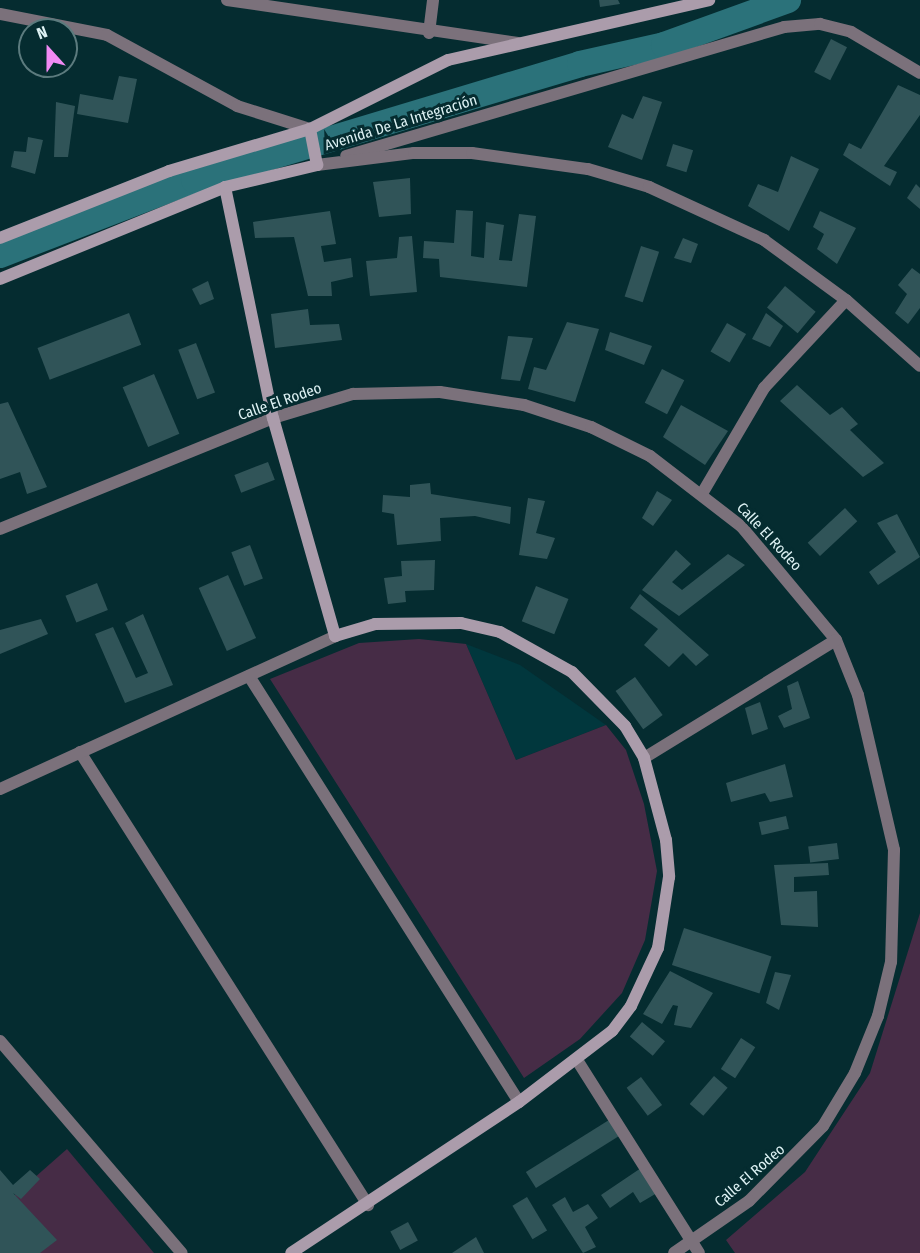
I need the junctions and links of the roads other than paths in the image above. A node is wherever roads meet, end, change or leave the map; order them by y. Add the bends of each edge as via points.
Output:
1 (227, 0) edge
2 (433, 0) edge
3 (709, 0) edge
4 (0, 14) edge
5 (429, 33) junction
6 (519, 43) junction
7 (920, 73) edge
8 (310, 129) junction
9 (317, 165) junction
10 (225, 188) junction
11 (0, 238) edge
12 (0, 279) edge
13 (846, 300) junction
14 (920, 366) edge
15 (273, 418) junction
16 (704, 492) junction
17 (0, 529) edge
18 (335, 636) junction
19 (836, 640) junction
20 (249, 676) junction
21 (80, 752) junction
22 (644, 758) junction
23 (0, 789) edge
24 (0, 1041) edge
25 (577, 1060) junction
26 (519, 1102) junction
27 (368, 1205) junction
28 (691, 1241) junction
29 (182, 1253) edge
30 (291, 1253) edge
31 (674, 1253) edge
32 (699, 1253) edge

1 - 5 street
2 - 5 street
3 - 6 street, Avenida De La Integración
4 - 8 street via 116,39 237,106
5 - 6 street
6 - 8 street, Avenida De La Integración via 448,60
7 - 9 street, Avenida De La Integración via 851,32 820,24 784,27
8 - 9 street
8 - 11 street, Avenida De La Integración via 169,171
9 - 10 street, Avenida De La Integración
9 - 13 street via 414,153 472,153 588,169 650,187 764,240
10 - 12 street, Avenida De La Integración
10 - 15 street
13 - 14 street
13 - 16 street via 764,388
15 - 16 street, Calle El Rodeo via 353,394 440,392 524,405 591,427 650,456
15 - 17 street, Calle El Rodeo
15 - 18 street
16 - 19 street, Calle El Rodeo via 776,563
18 - 20 street
18 - 22 street via 375,624 422,620 501,632 572,672 624,726
19 - 22 street
19 - 28 street, Calle El Rodeo via 873,743 894,850 891,962 878,1016 855,1073 823,1125 784,1170
20 - 21 street
20 - 26 street
21 - 23 street
21 - 27 street
22 - 25 street via 666,840 665,920 631,1006 612,1031
24 - 29 street
25 - 26 street
25 - 28 street
26 - 27 street
27 - 30 street
28 - 31 street, Calle El Rodeo
28 - 32 street

